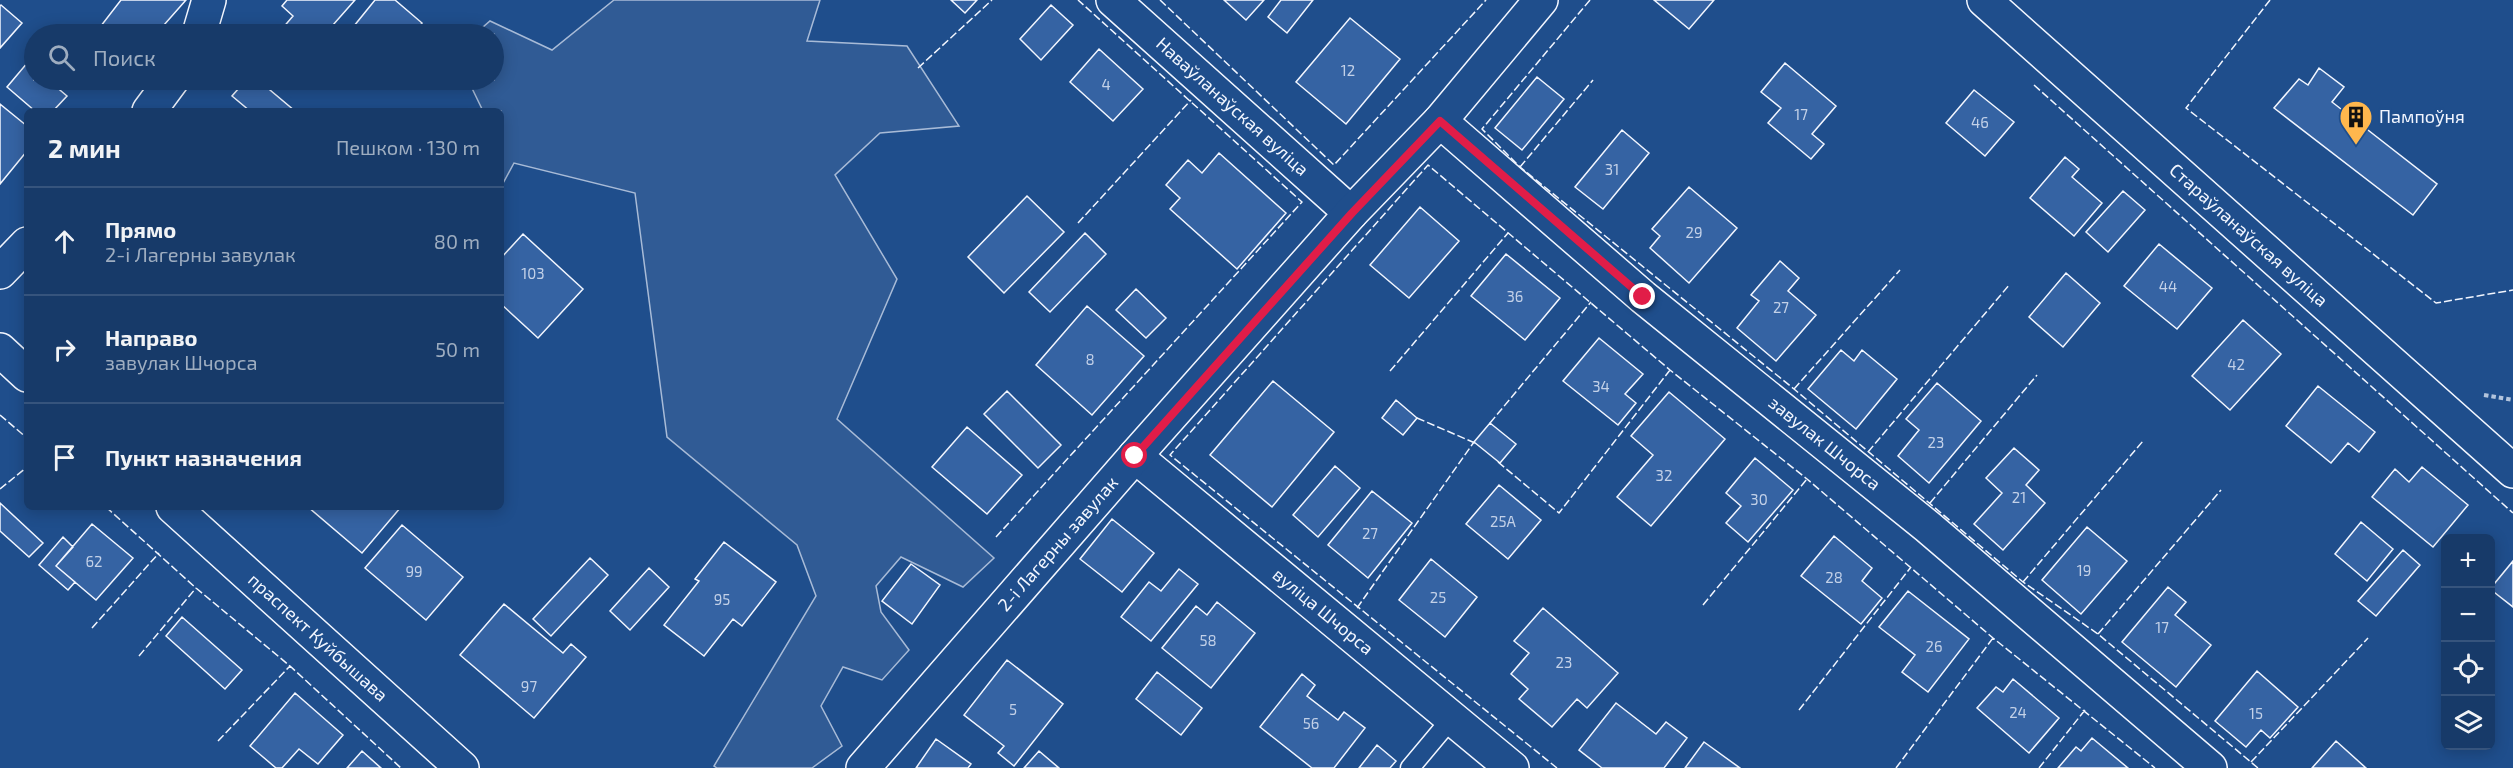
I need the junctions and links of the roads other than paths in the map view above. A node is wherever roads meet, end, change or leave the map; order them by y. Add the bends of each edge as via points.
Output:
1 (209, 0) edge
2 (1113, 0) edge
3 (1541, 0) edge
4 (1984, 0) edge
5 (202, 24) edge
6 (165, 90) edge
7 (151, 108) edge
8 (1440, 121) junction
9 (1352, 213) junction
10 (24, 247) edge
11 (0, 272) edge
12 (0, 351) edge
13 (24, 372) edge
14 (1135, 456) junction
15 (2513, 471) edge
16 (176, 510) edge
17 (1451, 719) junction
18 (462, 768) edge
19 (863, 768) edge
20 (1410, 768) edge
21 (1512, 768) edge
22 (2210, 768) edge

1 - 5 street
2 - 9 street, Наваўланаўская вуліца
3 - 8 street, 2-і Лагерны завулак
4 - 15 street, Стараўланаўская вуліца
6 - 7 street
8 - 9 street, 2-і Лагерны завулак
8 - 22 street, завулак Шчорса via 1643,297 1928,527
9 - 14 street, 2-і Лагерны завулак
10 - 11 street
12 - 13 street
14 - 17 street, вуліца Шчорса
14 - 19 street, 2-і Лагерны завулак
16 - 18 street, праспект Куйбышава
17 - 20 lane
17 - 21 street, вуліца Шчорса

